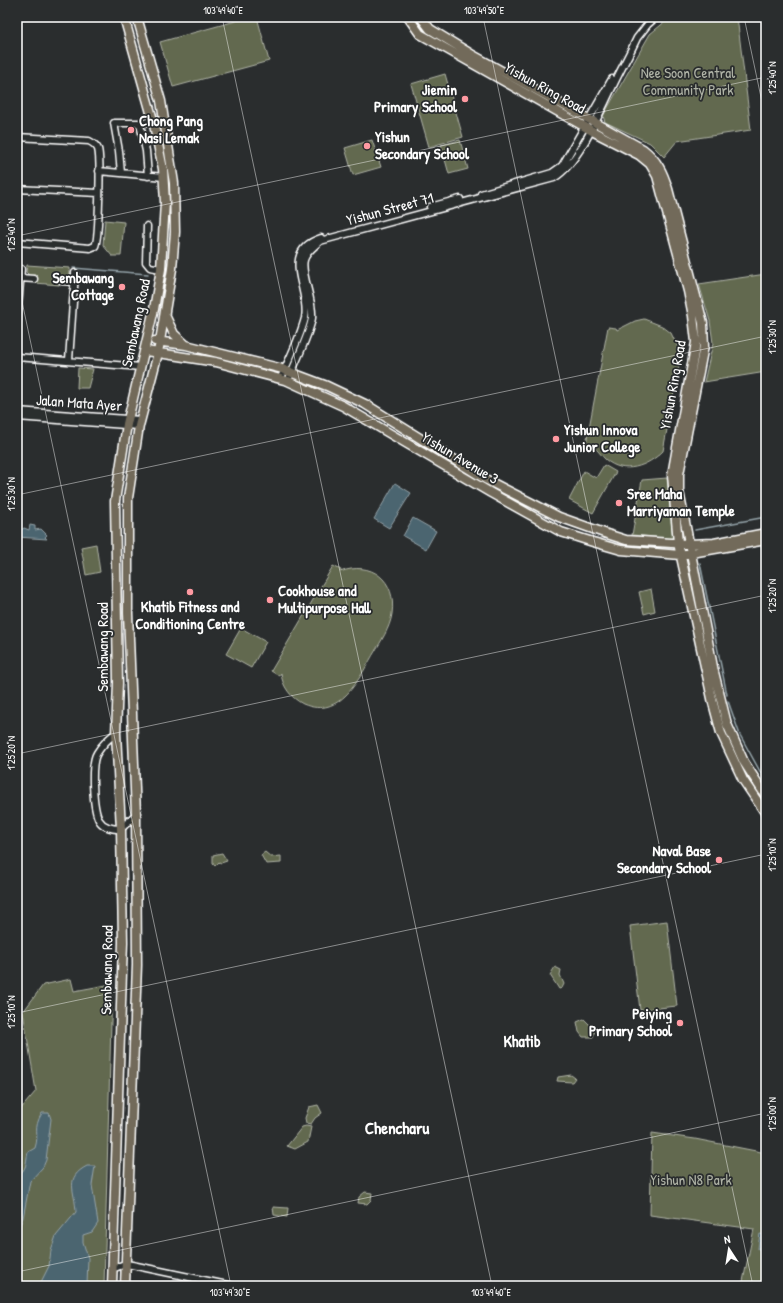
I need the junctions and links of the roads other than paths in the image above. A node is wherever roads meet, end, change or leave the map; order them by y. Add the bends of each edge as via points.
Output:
1 (124, 17) edge
2 (137, 17) edge
3 (408, 17) edge
4 (421, 17) edge
5 (649, 17) edge
6 (656, 17) edge
7 (153, 120) junction
8 (141, 123) junction
9 (590, 125) junction
10 (17, 137) edge
11 (99, 171) junction
12 (121, 173) junction
13 (148, 176) junction
14 (164, 177) junction
15 (17, 189) edge
16 (99, 193) junction
17 (146, 226) dead end
18 (17, 242) edge
19 (161, 269) junction
20 (21, 270) dead end
21 (75, 273) dead end
22 (20, 278) junction
23 (34, 279) dead end
24 (62, 281) dead end
25 (75, 282) junction
26 (313, 306) junction
27 (305, 308) junction
28 (165, 315) junction
29 (17, 322) edge
30 (148, 339) junction
31 (160, 341) junction
32 (186, 345) junction
33 (146, 351) junction
34 (158, 353) junction
35 (172, 355) junction
36 (17, 356) edge
37 (69, 360) junction
38 (155, 364) junction
39 (141, 367) junction
40 (288, 371) junction
41 (284, 379) junction
42 (17, 412) edge
43 (17, 418) edge
44 (111, 420) junction
45 (128, 422) junction
46 (140, 423) junction
47 (766, 533) edge
48 (766, 540) edge
49 (678, 543) junction
50 (688, 544) junction
51 (690, 554) junction
52 (680, 555) junction
53 (116, 733) junction
54 (766, 796) edge
55 (136, 814) junction
56 (766, 814) edge
57 (121, 829) junction
58 (126, 1264) junction
59 (112, 1269) junction
60 (219, 1285) edge
61 (112, 1286) edge
62 (125, 1286) edge
63 (232, 1286) edge

1 - 7 main road, Sembawang Road
2 - 28 main road, Sembawang Road via 161,101 174,184 175,232
3 - 9 main road, Yishun Ring Road via 420,34
4 - 9 main road, Yishun Ring Road via 430,29
5 - 9 street via 632,40
6 - 9 street via 637,38
7 - 8 street
7 - 14 main road, Sembawang Road
8 - 12 street via 114,123 120,151
8 - 13 street
9 - 26 street, Yishun Street 71 via 568,167 554,178 320,241 307,253 303,268
9 - 27 street, Yishun Street 71 via 562,166 552,172 315,240 308,245 298,260
9 - 49 main road, Yishun Ring Road via 639,155 655,172 694,316 696,348 672,475
9 - 50 main road, Yishun Ring Road via 643,149 660,167 668,188 703,323 704,346 678,480
10 - 11 street via 89,141 98,149
11 - 12 street
11 - 16 street
12 - 13 street
13 - 14 street
14 - 19 main road, Sembawang Road
15 - 16 street
16 - 18 street via 97,242 92,248
17 - 19 street via 146,262 150,267
19 - 30 main road, Sembawang Road
20 - 22 street
21 - 25 street
22 - 23 street
22 - 29 street
24 - 25 street
25 - 37 street
26 - 27 street
26 - 40 street, Yishun Street 71 via 312,320
27 - 40 street, Yishun Street 71 via 305,317
28 - 31 main road, Sembawang Road
28 - 32 main road via 174,334
30 - 31 main road, Yishun Avenue 3
30 - 33 main road, Sembawang Road
31 - 32 main road, Yishun Avenue 3
31 - 34 main road, Sembawang Road
32 - 40 main road, Yishun Avenue 3
33 - 34 main road, Yishun Avenue 3
33 - 39 main road, Sembawang Road
34 - 35 main road, Yishun Avenue 3
34 - 38 main road, Sembawang Road
35 - 38 main road
35 - 41 main road, Yishun Avenue 3 via 216,362
36 - 37 street
37 - 39 street
38 - 46 main road, Sembawang Road
39 - 45 main road, Sembawang Road
40 - 41 street, Yishun Street 71
40 - 49 main road, Yishun Avenue 3 via 365,404 487,480 559,517 626,540
41 - 52 main road, Yishun Avenue 3 via 343,406 561,532 621,550
42 - 44 street, Jalan Mata Ayer
43 - 44 street, Jalan Mata Ayer
44 - 45 street, Jalan Mata Ayer
45 - 46 street, Jalan Mata Ayer
45 - 53 main road, Sembawang Road via 115,501 118,683
46 - 55 main road, Sembawang Road via 128,498 127,533
47 - 50 main road, Yishun Avenue 3 via 714,543
48 - 51 main road, Yishun Avenue 3
49 - 50 main road, Yishun Avenue 3
49 - 52 main road, Yishun Ring Road
50 - 51 main road, Yishun Ring Road
51 - 52 main road, Yishun Avenue 3
51 - 54 main road, Yishun Ring Road via 727,724 744,762
52 - 56 main road, Yishun Ring Road via 712,703 721,733 743,780
53 - 57 main road, Sembawang Road
53 - 57 street via 97,753 94,765 95,807 99,820 113,829
55 - 57 street
55 - 58 main road, Sembawang Road via 137,965
57 - 59 main road, Sembawang Road via 123,942
58 - 59 street
58 - 60 street
58 - 62 main road, Sembawang Road
59 - 61 main road, Sembawang Road
60 - 63 street

